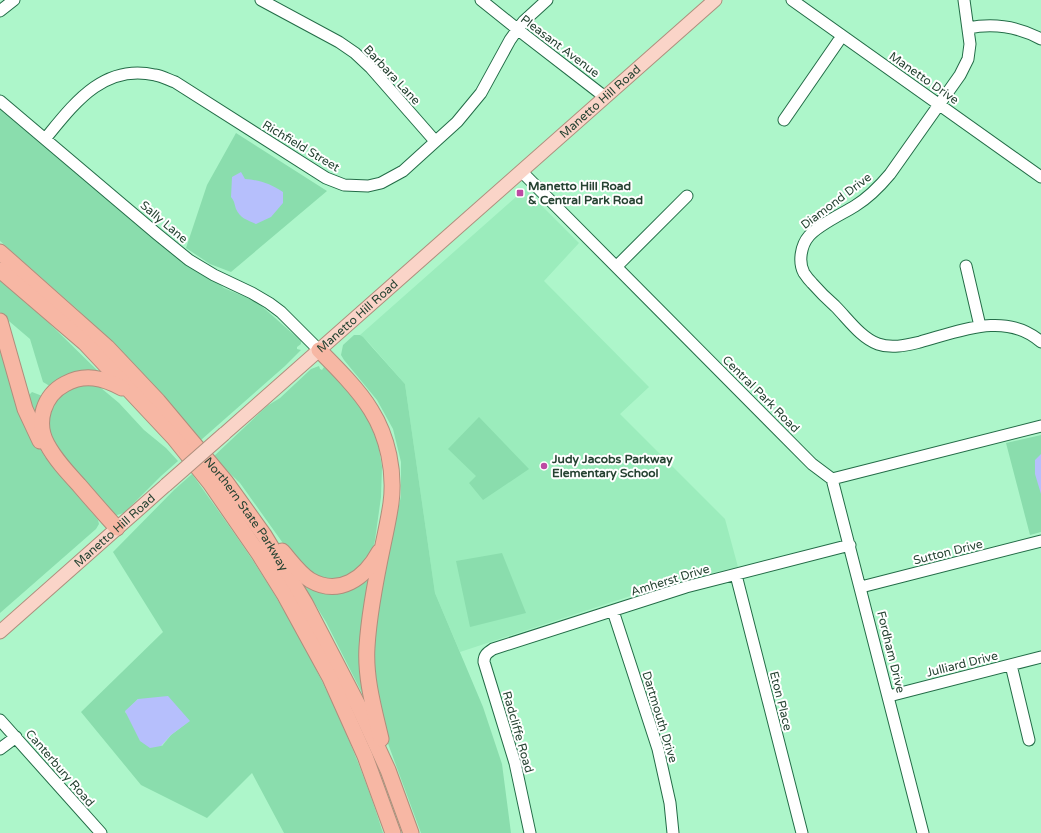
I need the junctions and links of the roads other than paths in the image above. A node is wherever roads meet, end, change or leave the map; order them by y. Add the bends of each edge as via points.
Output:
1 (14, 0) edge
2 (261, 0) edge
3 (481, 0) edge
4 (547, 0) edge
5 (715, 0) edge
6 (792, 0) edge
7 (964, 0) edge
8 (0, 11) edge
9 (968, 28) junction
10 (517, 30) junction
11 (842, 36) junction
12 (1041, 39) edge
13 (605, 97) junction
14 (0, 101) edge
15 (938, 104) junction
16 (784, 120) dead end
17 (45, 139) junction
18 (435, 141) junction
19 (522, 172) junction
20 (1041, 177) edge
21 (687, 196) dead end
22 (0, 252) edge
23 (617, 266) junction
24 (966, 266) dead end
25 (0, 270) edge
26 (0, 321) edge
27 (980, 326) junction
28 (1041, 342) edge
29 (319, 350) junction
30 (128, 391) junction
31 (1041, 426) edge
32 (832, 479) junction
33 (115, 530) junction
34 (264, 535) junction
35 (1041, 541) edge
36 (383, 544) junction
37 (850, 545) junction
38 (736, 575) junction
39 (861, 587) junction
40 (613, 611) junction
41 (0, 632) edge
42 (499, 647) joint
43 (1041, 657) edge
44 (1011, 665) junction
45 (889, 696) junction
46 (0, 720) edge
47 (16, 737) junction
48 (1029, 740) dead end
49 (0, 750) edge
50 (388, 770) junction
51 (101, 833) edge
52 (393, 833) edge
53 (411, 833) edge
54 (530, 833) edge
55 (674, 833) edge
56 (802, 833) edge
57 (923, 833) edge

1 - 8 street
2 - 18 street, Barbara Lane via 355,53
3 - 10 street, Pleasant Avenue
4 - 10 street, Richfield Street
5 - 13 main road, Manetto Hill Road
6 - 11 street, Manetto Drive
7 - 9 street, Diamond Drive
9 - 12 street via 1007,26
9 - 15 street, Diamond Drive via 968,59 960,75
10 - 13 street, Pleasant Avenue
10 - 18 street, Richfield Street via 481,93 457,122
11 - 15 street, Manetto Drive
11 - 16 street
13 - 19 main road, Manetto Hill Road
14 - 17 street, Sally Lane
15 - 20 street, Manetto Drive
15 - 27 street, Diamond Drive via 878,188 856,206 808,236 802,249 802,266 813,284 861,333 879,344 903,345
17 - 18 street, Richfield Street via 90,89 110,78 136,73 154,75 175,82 326,178 344,185 368,186 382,183 403,171
17 - 29 street, Sally Lane via 189,260 269,303
19 - 23 street, Central Park Road
19 - 29 main road, Manetto Hill Road
21 - 23 street
22 - 34 highway, Northern State Parkway via 107,347 158,400 226,482
23 - 32 street, Central Park Road via 812,464
24 - 27 street
25 - 30 highway, Northern State Parkway via 85,343
26 - 33 highway via 25,409 41,444 56,466
27 - 28 street, Diamond Drive via 1009,326 1021,329
29 - 33 main road, Manetto Hill Road, bridge
29 - 36 highway via 371,409 386,446 392,484 390,513
30 - 33 highway via 95,377 72,380 58,387 49,398 43,408 42,418 46,443 60,464
30 - 52 highway, Northern State Parkway via 174,438 210,483 284,594 349,718
31 - 32 street
32 - 37 street, Fordham Drive
33 - 41 main road, Manetto Hill Road
34 - 36 highway via 310,580 330,586 349,583 366,572
34 - 50 highway, Northern State Parkway via 312,617 358,705
35 - 39 street, Sutton Drive
36 - 50 highway via 367,648 371,694
37 - 38 street, Amherst Drive
37 - 39 street, Fordham Drive
38 - 40 street, Amherst Drive via 686,587
38 - 56 street, Eton Place
39 - 45 street, Fordham Drive
40 - 42 street, Amherst Drive
40 - 55 street, Dartmouth Drive via 658,749
42 - 54 street, Radcliffe Road via 487,653 484,662 515,763
43 - 44 street, Julliard Drive
44 - 45 street, Julliard Drive
44 - 48 street
45 - 57 street, Fordham Drive
46 - 47 street, Canterbury Road
47 - 49 street
47 - 51 street, Canterbury Road
50 - 53 highway, Northern State Parkway

